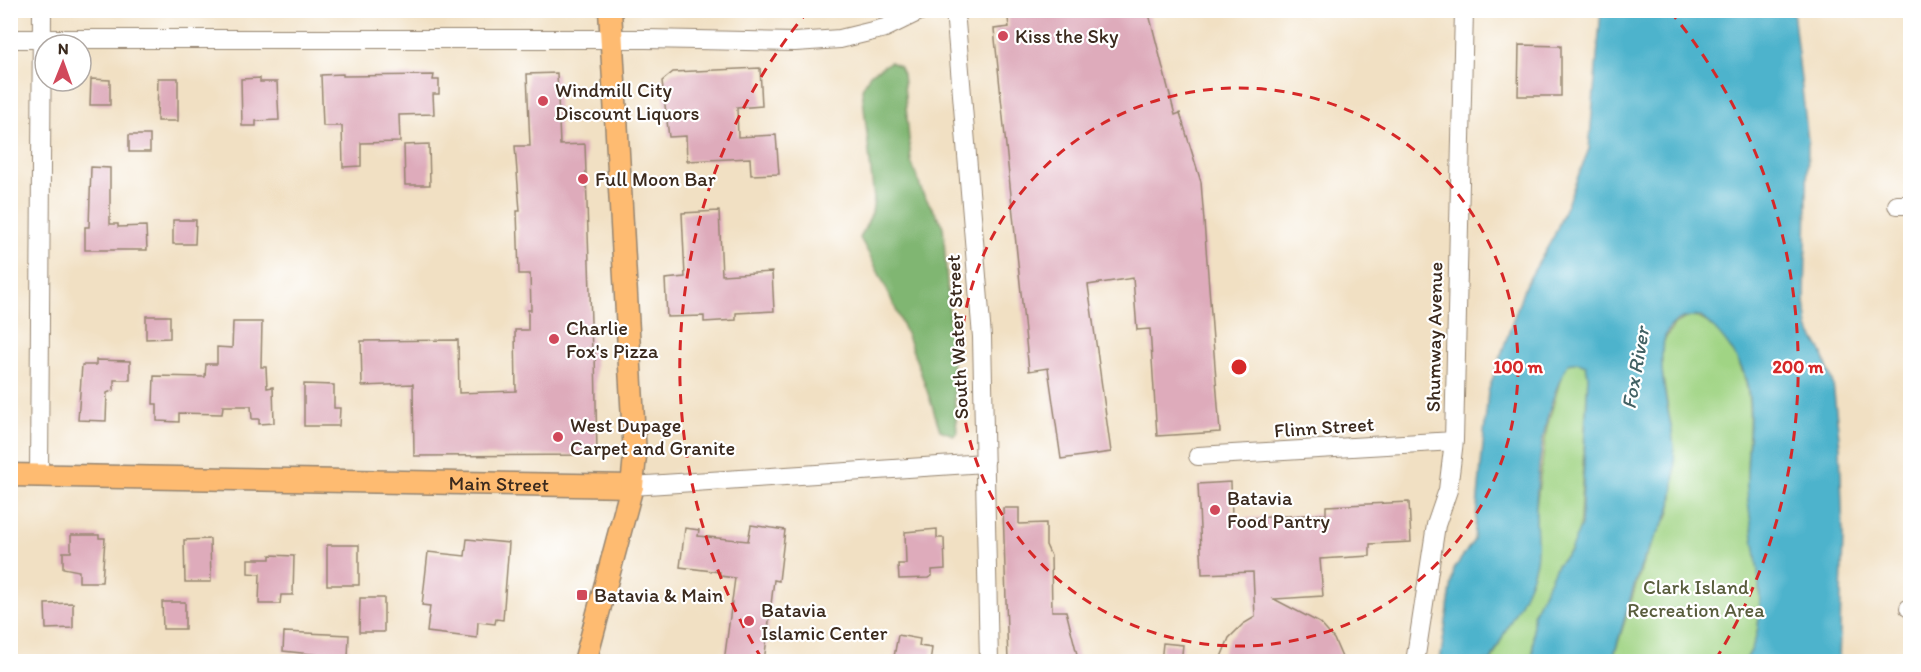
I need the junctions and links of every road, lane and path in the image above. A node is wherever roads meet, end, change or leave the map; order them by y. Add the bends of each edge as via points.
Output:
1 (42, 10) edge
2 (610, 10) edge
3 (922, 10) edge
4 (955, 10) edge
5 (1464, 10) edge
6 (42, 33) edge
7 (10, 39) edge
8 (33, 39) edge
9 (93, 39) edge
10 (612, 40) junction
11 (42, 93) edge
12 (1454, 441) junction
13 (1198, 456) dead end
14 (985, 463) junction
15 (10, 475) edge
16 (39, 475) junction
17 (632, 486) junction
18 (585, 662) edge
19 (989, 662) edge
20 (1415, 662) edge

1 - 6 street
2 - 10 main road
3 - 10 street via 885,28 840,39
4 - 14 street, South Water Street via 982,337
5 - 12 street, Shumway Avenue
7 - 8 street
9 - 10 street
10 - 17 main road via 635,456
11 - 16 street
12 - 13 street, Flinn Street
12 - 20 street, Shumway Avenue via 1448,490 1436,525
14 - 17 street, Main Street
14 - 19 street, South Water Street
15 - 16 main road, Main Street
16 - 17 main road, Main Street
17 - 18 main road

